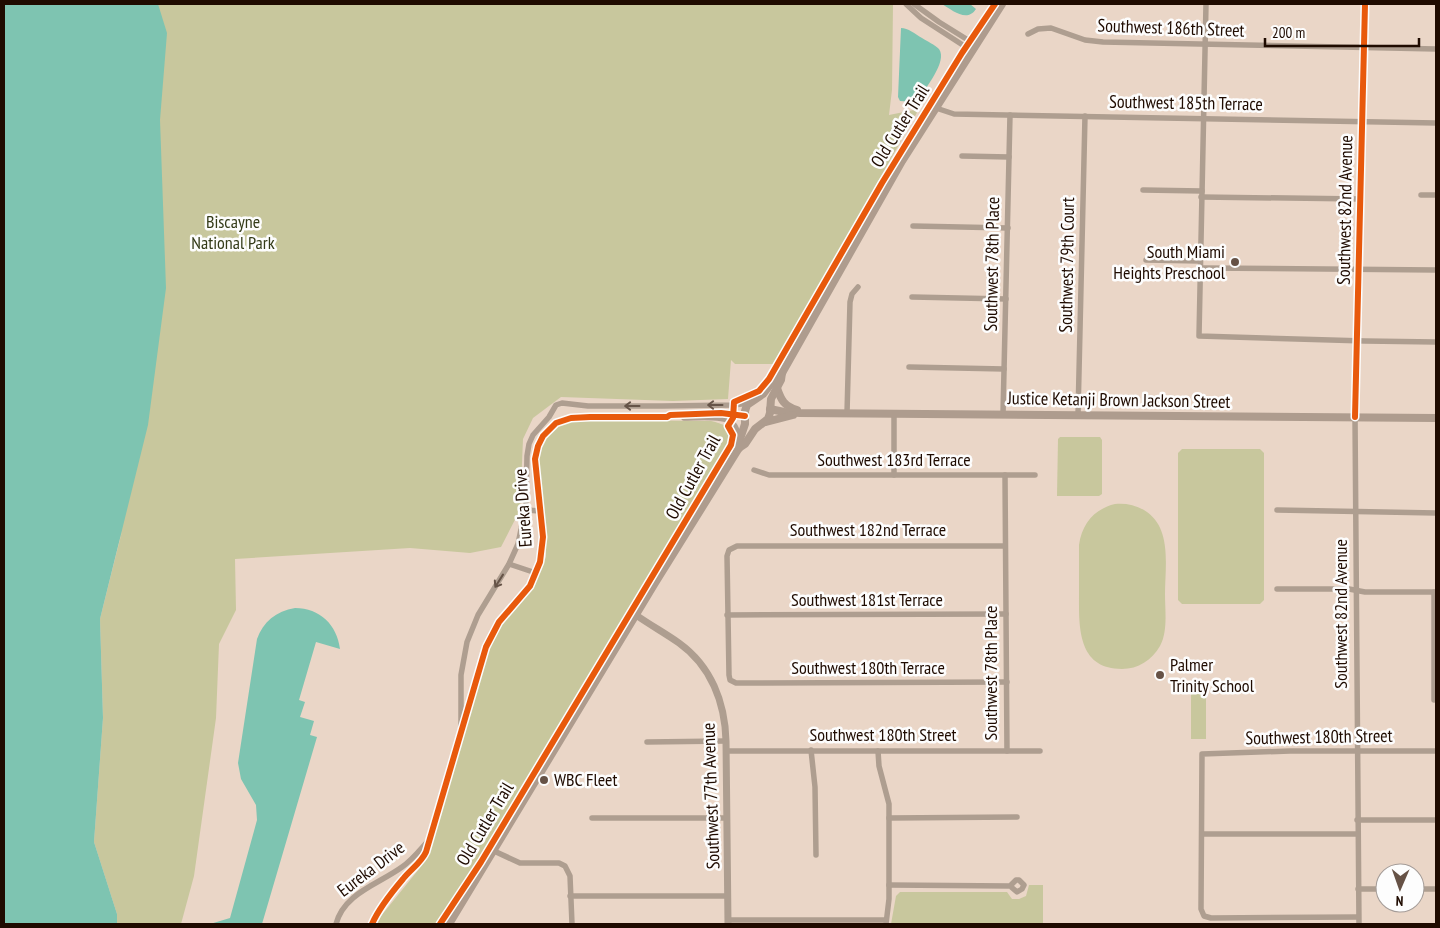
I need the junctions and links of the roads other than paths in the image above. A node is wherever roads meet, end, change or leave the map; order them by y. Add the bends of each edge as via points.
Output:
1 (906, 4) edge
2 (914, 4) edge
3 (1002, 4) edge
4 (1206, 4) edge
5 (1365, 4) edge
6 (1028, 34) dead end
7 (1205, 44) junction
8 (974, 48) junction
9 (1364, 48) junction
10 (1436, 49) edge
11 (936, 108) junction
12 (1010, 115) junction
13 (1085, 116) junction
14 (1203, 119) junction
15 (1362, 122) junction
16 (1436, 123) edge
17 (962, 156) dead end
18 (1009, 157) junction
19 (1143, 190) dead end
20 (1201, 194) junction
21 (1421, 195) dead end
22 (1436, 195) edge
23 (1360, 199) junction
24 (913, 226) dead end
25 (1008, 228) junction
26 (1146, 260) dead end
27 (1200, 264) junction
28 (1358, 269) junction
29 (1436, 270) edge
30 (858, 287) dead end
31 (912, 297) dead end
32 (1006, 299) junction
33 (1356, 341) junction
34 (1436, 342) edge
35 (909, 367) dead end
36 (1004, 369) junction
37 (782, 373) junction
38 (777, 388) junction
39 (752, 402) junction
40 (770, 408) junction
41 (800, 412) junction
42 (847, 413) junction
43 (894, 413) junction
44 (551, 414) junction
45 (1003, 414) junction
46 (1078, 415) junction
47 (746, 416) junction
48 (667, 417) junction
49 (1355, 417) junction
50 (1436, 418) edge
51 (559, 422) junction
52 (764, 422) junction
53 (530, 441) junction
54 (739, 444) junction
55 (538, 445) junction
56 (754, 470) dead end
57 (894, 475) junction
58 (1005, 475) junction
59 (1035, 475) dead end
60 (528, 488) junction
61 (537, 488) junction
62 (526, 510) junction
63 (1277, 510) dead end
64 (540, 511) junction
65 (1355, 512) junction
66 (1436, 513) edge
67 (1005, 546) junction
68 (509, 564) junction
69 (536, 573) junction
70 (1277, 589) dead end
71 (1356, 591) junction
72 (1435, 592) edge
73 (1006, 614) junction
74 (728, 615) junction
75 (636, 616) junction
76 (1006, 682) junction
77 (461, 698) junction
78 (470, 700) junction
79 (1434, 700) dead end
80 (461, 730) junction
81 (726, 741) junction
82 (646, 742) dead end
83 (811, 750) junction
84 (727, 751) junction
85 (878, 751) junction
86 (1007, 751) junction
87 (1040, 751) dead end
88 (1356, 751) junction
89 (1436, 751) edge
90 (1018, 817) dead end
91 (592, 818) dead end
92 (727, 818) junction
93 (889, 818) junction
94 (1357, 820) junction
95 (1436, 820) edge
96 (1202, 834) junction
97 (1357, 834) junction
98 (428, 841) junction
99 (494, 851) junction
100 (816, 856) dead end
101 (405, 865) junction
102 (412, 871) junction
103 (889, 886) junction
104 (1010, 886) dead end
105 (1358, 889) junction
106 (1375, 890) edge
107 (570, 896) junction
108 (728, 896) junction
109 (1358, 917) junction
110 (728, 922) edge
111 (886, 922) edge
112 (336, 924) edge
113 (372, 924) edge
114 (449, 924) edge
115 (572, 924) edge
116 (1358, 924) edge

1 - 8 street via 921,18
2 - 8 street
3 - 8 main road
4 - 7 street
5 - 9 street, Southwest 82nd Avenue
6 - 7 street, Southwest 186th Street via 1046,28 1096,42
7 - 9 street, Southwest 186th Street
7 - 14 street
8 - 11 main road
9 - 10 street, Southwest 186th Street
9 - 15 street, Southwest 82nd Avenue
11 - 12 street, Southwest 185th Terrace via 951,114
11 - 37 main road via 880,198
12 - 13 street, Southwest 185th Terrace
12 - 18 street, Southwest 78th Place
13 - 14 street, Southwest 185th Terrace
13 - 46 street, Southwest 79th Court
14 - 15 street, Southwest 185th Terrace
14 - 20 street
15 - 16 street, Southwest 185th Terrace
15 - 23 street, Southwest 82nd Avenue
17 - 18 street
18 - 25 street, Southwest 78th Place
19 - 20 street
20 - 23 street
20 - 27 street
21 - 22 street
23 - 28 street, Southwest 82nd Avenue
24 - 25 street
25 - 32 street, Southwest 78th Place
26 - 27 street
27 - 28 street
27 - 33 street via 1199,336
28 - 29 street
28 - 33 street, Southwest 82nd Avenue
30 - 42 street via 850,302
31 - 32 street
32 - 36 street, Southwest 78th Place
33 - 34 street
33 - 49 street, Southwest 82nd Avenue
35 - 36 street
36 - 45 street, Southwest 78th Place
37 - 38 main road
37 - 39 main road
38 - 40 main road
38 - 41 main road via 783,403
39 - 40 main road via 762,402
39 -> 44 street via 734,405 594,406 562,403 556,405
39 - 47 main road via 745,409
40 - 41 main road, Justice Ketanji Brown Jackson Street
40 - 52 main road via 770,416
41 - 42 main road, Justice Ketanji Brown Jackson Street
41 - 52 main road, Justice Ketanji Brown Jackson Street
42 - 43 main road, Justice Ketanji Brown Jackson Street
43 - 45 main road, Justice Ketanji Brown Jackson Street
43 - 57 street
44 - 51 street
44 - 53 street
45 - 46 main road, Justice Ketanji Brown Jackson Street
46 - 49 main road, Justice Ketanji Brown Jackson Street
47 - 48 street via 720,413
47 - 52 main road via 754,423
47 - 54 main road
48 - 51 street via 584,417
48 - 54 street via 724,419 734,424
49 - 50 main road, Justice Ketanji Brown Jackson Street
49 - 65 street, Southwest 82nd Avenue
51 - 55 street, Eureka Drive via 546,432
52 - 54 main road via 753,430 745,444
53 - 55 street
53 - 60 street, Eureka Drive
54 - 75 main road
55 - 61 street, Eureka Drive via 535,463
56 - 57 street, Southwest 183rd Terrace via 769,475
57 - 58 street, Southwest 183rd Terrace
58 - 59 street, Southwest 183rd Terrace
58 - 67 street, Southwest 78th Place
60 - 61 street
60 - 62 street, Eureka Drive
61 - 64 street, Eureka Drive
62 - 64 street
62 - 68 street, Eureka Drive
63 - 65 street
64 - 69 street, Eureka Drive via 542,548
65 - 66 street
65 - 71 street, Southwest 82nd Avenue
67 - 73 street, Southwest 78th Place
67 - 74 street, Southwest 182nd Terrace via 740,545 731,548 727,556
68 - 69 street
68 -> 77 street, Eureka Drive via 483,606 470,635 463,659
69 - 78 street, Eureka Drive via 527,590 492,632
70 - 71 street
71 - 72 street
71 - 88 street, Southwest 82nd Avenue
72 - 79 street
73 - 74 street, Southwest 181st Terrace
73 - 76 street, Southwest 78th Place
74 - 76 street, Southwest 180th Terrace via 730,680 739,683
75 - 81 street, Southwest 77th Avenue via 684,646 706,671 721,704
75 - 99 main road
76 - 86 street, Southwest 78th Place
77 - 78 street
77 - 80 street, Eureka Drive
78 - 80 street, Eureka Drive
80 - 98 street, Eureka Drive
81 - 82 street
81 - 84 street, Southwest 77th Avenue
83 - 84 street, Southwest 180th Street
83 - 85 street, Southwest 180th Street
83 - 100 street
84 - 92 street, Southwest 77th Avenue
85 - 86 street, Southwest 180th Street
85 - 93 street
86 - 87 street, Southwest 180th Street
88 - 89 street, Southwest 180th Street
88 - 94 street, Southwest 82nd Avenue
88 - 96 street, Southwest 180th Street via 1202,754
90 - 93 street
91 - 92 street
92 - 108 street, Southwest 77th Avenue
93 - 103 street
94 - 95 street
94 - 97 street, Southwest 82nd Avenue
96 - 97 street
96 - 109 street via 1201,909 1204,916
97 - 105 street, Southwest 82nd Avenue
98 - 101 street, Eureka Drive
98 - 102 street, Eureka Drive via 424,856
99 - 107 street via 517,862 565,866 570,876
99 - 114 main road
101 - 102 street
101 - 112 street, Eureka Drive via 351,899
102 - 113 street, Eureka Drive via 382,906
103 - 104 street
103 - 111 street
105 - 106 street
105 - 109 street, Southwest 82nd Avenue
107 - 108 street
107 - 115 street
108 - 110 street, Southwest 77th Avenue
109 - 116 street, Southwest 82nd Avenue
110 - 111 street

